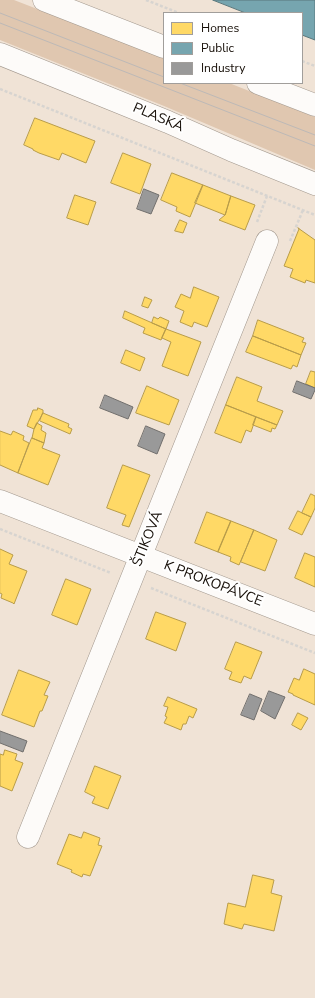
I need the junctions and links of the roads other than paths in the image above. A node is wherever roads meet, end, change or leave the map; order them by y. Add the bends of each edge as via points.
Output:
1 (44, 0) edge
2 (163, 47) edge
3 (0, 54) edge
4 (261, 84) edge
5 (315, 104) edge
6 (315, 184) edge
7 (267, 241) dead end
8 (0, 501) edge
9 (141, 556) junction
10 (315, 624) edge
11 (28, 837) dead end

1 - 2 street
3 - 6 street, PLASKÁ
4 - 5 street
7 - 9 street, ŠTIKOVÁ
8 - 9 street, K PROKOPÁVCE
9 - 10 street, K PROKOPÁVCE
9 - 11 street, ŠTIKOVÁ

